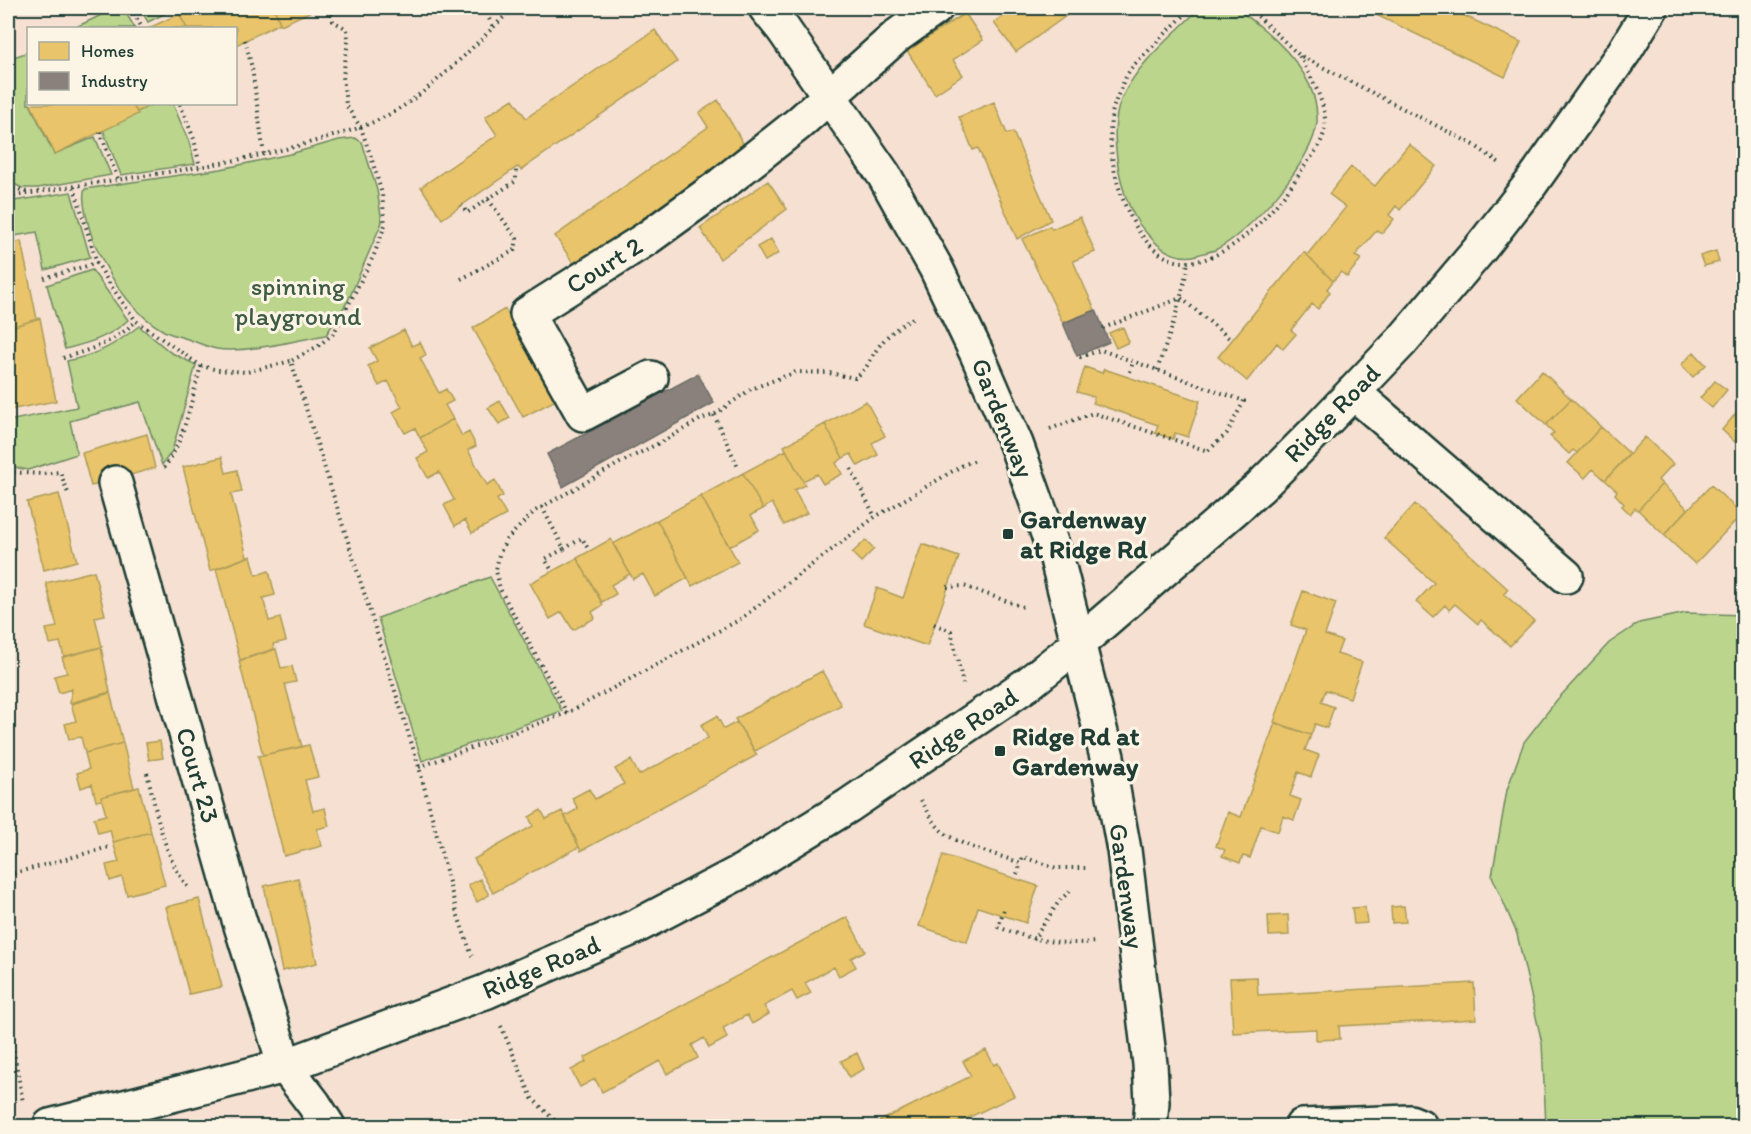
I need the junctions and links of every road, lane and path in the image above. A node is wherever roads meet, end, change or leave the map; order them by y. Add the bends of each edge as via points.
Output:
1 (131, 8) edge
2 (331, 8) edge
3 (484, 8) edge
4 (513, 8) edge
5 (766, 8) edge
6 (936, 8) edge
7 (1192, 8) edge
8 (1249, 8) edge
9 (1651, 8) edge
10 (141, 27) edge
11 (493, 27) junction
12 (245, 40) dead end
13 (1299, 55) junction
14 (829, 95) junction
15 (180, 105) edge
16 (361, 128) junction
17 (100, 132) dead end
18 (264, 155) junction
19 (200, 167) junction
20 (516, 168) dead end
21 (118, 179) junction
22 (8, 185) edge
23 (1530, 185) junction
24 (74, 187) junction
25 (29, 193) junction
26 (8, 197) edge
27 (488, 199) junction
28 (462, 205) dead end
29 (1188, 262) junction
30 (97, 263) junction
31 (44, 278) dead end
32 (461, 279) dead end
33 (1181, 298) junction
34 (913, 318) dead end
35 (136, 321) junction
36 (1103, 327) dead end
37 (1229, 338) dead end
38 (1077, 356) dead end
39 (63, 358) dead end
40 (291, 360) junction
41 (1133, 362) junction
42 (201, 366) junction
43 (1157, 370) junction
44 (1130, 372) dead end
45 (651, 378) dead end
46 (1353, 392) junction
47 (714, 415) junction
48 (1046, 430) dead end
49 (976, 460) dead end
50 (738, 467) dead end
51 (164, 468) dead end
52 (851, 469) dead end
53 (8, 472) edge
54 (115, 483) dead end
55 (68, 493) dead end
56 (542, 507) junction
57 (875, 517) junction
58 (564, 549) junction
59 (588, 549) dead end
60 (551, 569) dead end
61 (1566, 576) dead end
62 (946, 587) dead end
63 (1026, 608) dead end
64 (933, 624) dead end
65 (1078, 644) junction
66 (567, 713) junction
67 (978, 718) junction
68 (419, 767) junction
69 (902, 770) junction
70 (147, 773) dead end
71 (109, 847) dead end
72 (1021, 863) junction
73 (1125, 866) junction
74 (1017, 874) dead end
75 (8, 875) edge
76 (1070, 891) dead end
77 (194, 895) dead end
78 (1004, 910) dead end
79 (1033, 940) junction
80 (1134, 940) junction
81 (473, 960) dead end
82 (8, 1022) edge
83 (501, 1025) dead end
84 (285, 1066) junction
85 (24, 1106) dead end
86 (50, 1126) edge
87 (328, 1126) edge
88 (560, 1126) edge
89 (1150, 1126) edge
90 (1302, 1126) edge
91 (1420, 1126) edge

1 - 10 path
2 - 16 path via 333,21 347,28 343,76 346,105
3 - 11 path
4 - 11 path
5 - 14 street, Gardenway
6 - 14 street via 898,35
7 - 29 path via 1130,69 1113,107 1111,124 1120,189 1134,226 1155,251 1169,259
8 - 13 path
9 - 23 street, Ridge Road
11 - 16 path via 448,71 403,106
12 - 18 path
13 - 23 path via 1474,145
13 - 29 path via 1324,111 1322,141 1293,184 1252,231 1216,255
14 - 45 street, Court 2 via 773,144 646,239 527,314 583,414
14 - 65 street, Gardenway via 884,175 936,268 977,354 1016,444 1057,559
15 - 19 path
16 - 18 path
16 - 40 path via 382,194 385,225 334,333
17 - 21 path
18 - 19 path
19 - 21 path
20 - 27 path via 516,181
21 - 24 path
22 - 25 path
23 - 46 street, Ridge Road via 1401,342
24 - 25 path
24 - 30 path
25 - 26 path
27 - 28 path via 467,213
27 - 32 path via 517,239 515,250
29 - 33 path
30 - 31 path
30 - 35 path
33 - 36 path
33 - 37 path
33 - 43 path
34 - 47 path via 884,340 865,371 855,378 796,372 751,389
35 - 39 path via 105,345
35 - 42 path
38 - 41 path via 1101,350
40 - 42 path via 247,372
40 - 68 path
41 - 43 path
41 - 44 path
42 - 51 path via 178,443
43 - 48 path via 1244,401 1227,433 1208,450 1093,412
46 - 61 street
46 - 65 street, Ridge Road via 1260,487
47 - 50 path
47 - 56 path
49 - 57 path
52 - 57 path
53 - 55 path via 60,472
54 - 84 street, Court 23 via 237,913
56 - 58 path
56 - 66 path via 506,540 496,570 500,589
57 - 66 path via 738,620
58 - 59 path via 582,538
58 - 60 path via 545,559
62 - 63 path via 964,585
64 - 67 path via 951,630 959,672
65 - 67 street, Ridge Road
65 - 73 street, Gardenway via 1107,757
66 - 68 path
67 - 69 street, Ridge Road
68 - 81 path
69 - 72 path via 939,829 956,840
69 - 84 street, Ridge Road via 744,870 637,926 485,992
70 - 77 path via 170,857
71 - 75 path
72 - 73 path via 1023,857 1067,869
72 - 74 path
73 - 80 street, Gardenway
76 - 79 path
78 - 79 path via 998,927
79 - 80 path via 1076,944
80 - 89 street, Gardenway via 1150,1064
82 - 85 path
83 - 88 path via 532,1098
84 - 86 street, Ridge Road
84 - 87 street, Court 23
90 - 91 street via 1410,1122

